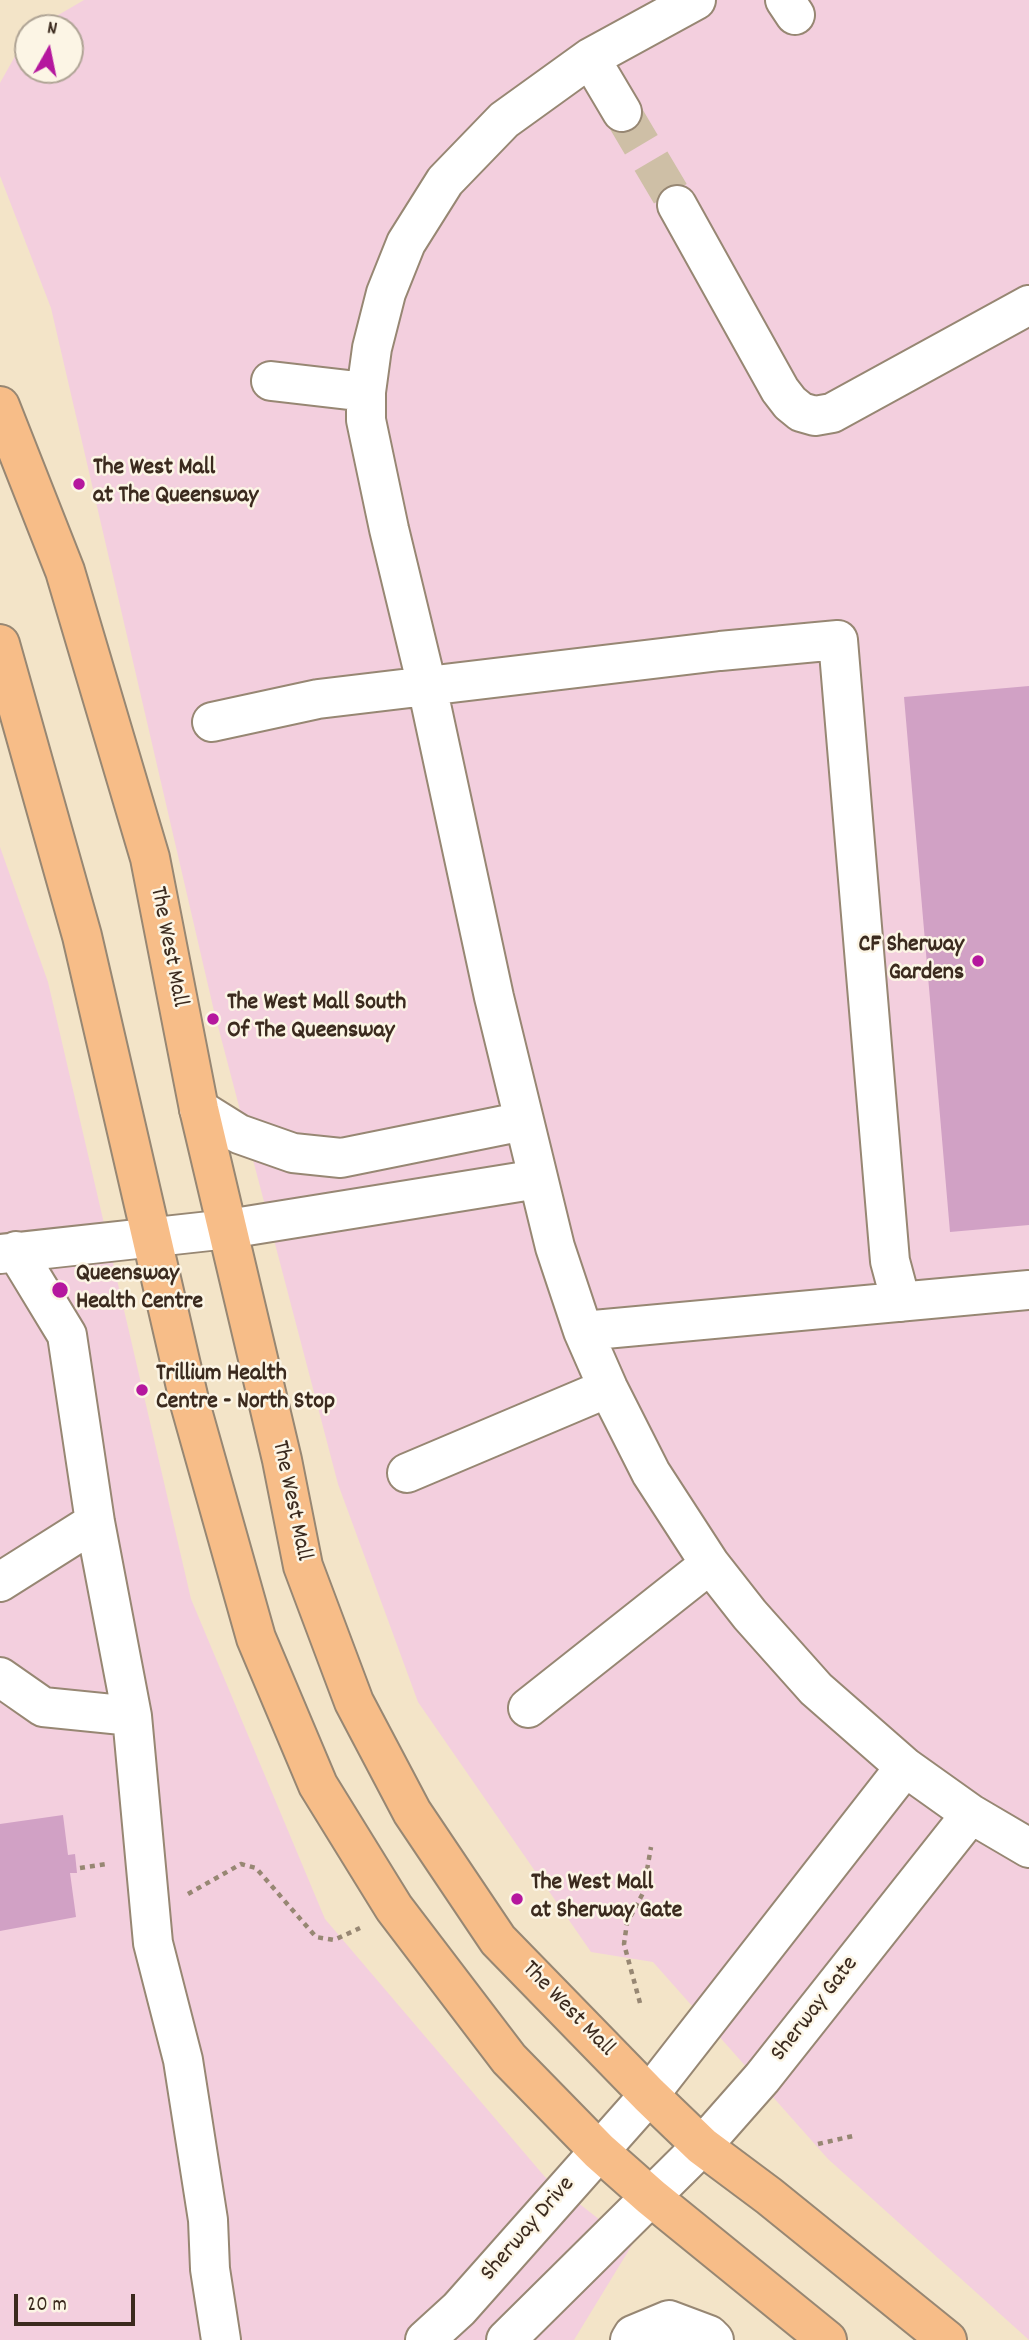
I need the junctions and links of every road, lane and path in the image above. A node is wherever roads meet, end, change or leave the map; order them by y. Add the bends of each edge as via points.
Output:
1 (696, 0) edge
2 (590, 58) junction
3 (622, 112) tunnel mouth
4 (677, 205) tunnel mouth
5 (1029, 305) edge
6 (271, 381) dead end
7 (366, 392) junction
8 (0, 406) edge
9 (0, 644) edge
10 (427, 686) junction
11 (212, 722) dead end
12 (199, 1109) junction
13 (524, 1121) junction
14 (538, 1179) junction
15 (229, 1229) junction
16 (152, 1239) junction
17 (8, 1253) edge
18 (1029, 1290) edge
19 (901, 1301) junction
20 (583, 1331) junction
21 (608, 1388) junction
22 (407, 1473) dead end
23 (95, 1522) junction
24 (710, 1564) junction
25 (0, 1581) edge
26 (0, 1677) edge
27 (528, 1708) dead end
28 (132, 1716) junction
29 (905, 1767) junction
30 (971, 1814) junction
31 (652, 1847) dead end
32 (1029, 1848) edge
33 (394, 1908) junction
34 (150, 1914) junction
35 (640, 2003) dead end
36 (649, 2095) junction
37 (853, 2136) dead end
38 (818, 2144) dead end
39 (702, 2146) junction
40 (599, 2151) junction
41 (651, 2197) junction
42 (459, 2309) junction
43 (221, 2340) edge
44 (425, 2340) edge
45 (488, 2340) edge
46 (506, 2340) edge
47 (630, 2340) edge
48 (715, 2340) edge
49 (827, 2340) edge
50 (947, 2340) edge

1 - 2 street
2 - 3 street
2 - 7 street via 505,120 431,201 406,243 386,293
4 - 5 street via 780,390 801,412 815,416 832,413
6 - 7 street
7 - 10 street via 366,420
8 - 12 main road, The West Mall via 65,571 150,858
9 - 16 main road via 82,936
10 - 11 street via 318,699
10 - 13 street
10 - 19 street via 838,640 890,1261
12 - 13 street via 239,1134 293,1153 341,1158
12 - 15 main road, The West Mall
13 - 14 street
14 - 15 street
14 - 20 street
15 - 16 street
15 - 36 main road, The West Mall via 303,1566 354,1702 412,1812 498,1940
16 - 17 street
16 - 33 main road via 189,1400 256,1638 318,1785
17 - 23 street via 68,1335
18 - 19 street
19 - 20 street
20 - 21 street
21 - 22 street
21 - 24 street via 651,1472
23 - 25 street
23 - 28 street
24 - 27 street
24 - 29 street via 816,1689
26 - 28 street via 43,1707
28 - 34 street
29 - 30 street
29 - 36 street
30 - 32 street
30 - 39 street, Sherway Gate via 762,2078
31 - 35 path via 643,1893 627,1923 624,1944
33 - 34 path via 334,1940 316,1937 256,1868 241,1864
33 - 40 main road via 509,2059
34 - 43 street via 189,2095
36 - 39 main road, The West Mall
36 - 40 street
37 - 38 path
39 - 41 street, Sherway Gate
39 - 50 main road, The West Mall
40 - 41 main road
40 - 42 street, Sherway Drive
41 - 46 street
41 - 49 main road
42 - 44 street, Sherway Drive
42 - 45 street
47 - 48 street via 670,2320

